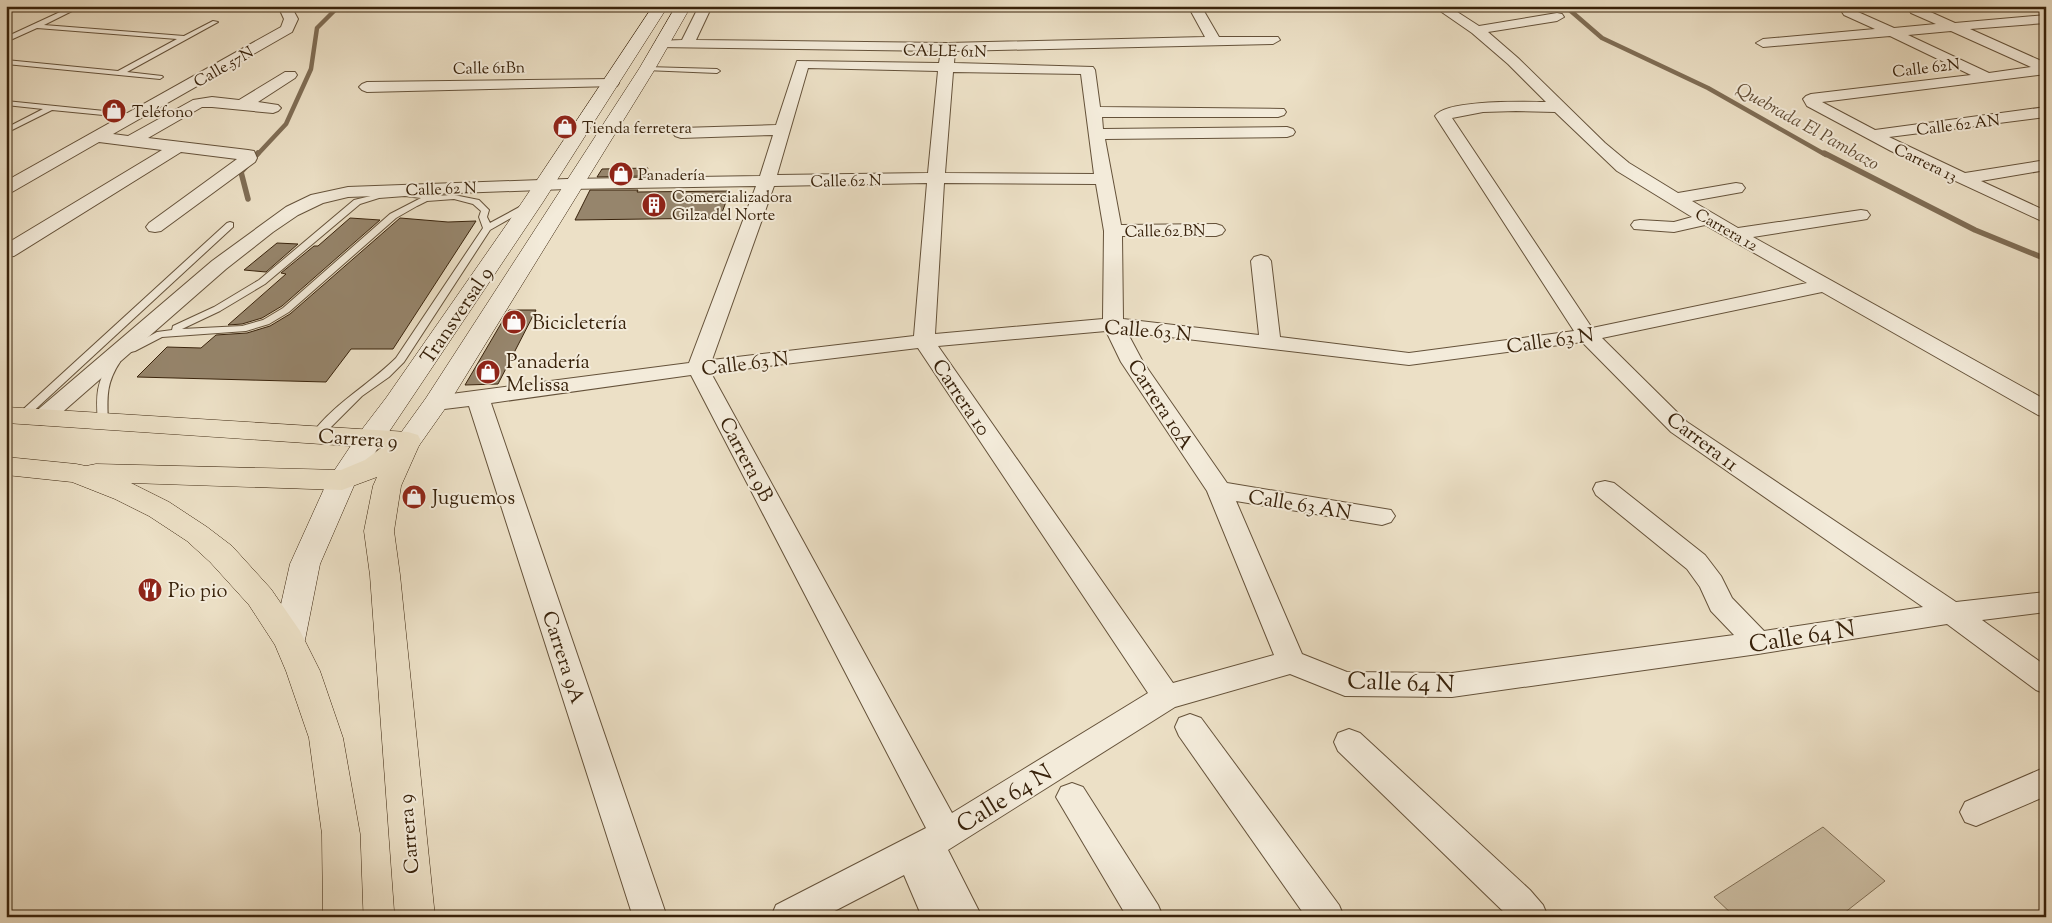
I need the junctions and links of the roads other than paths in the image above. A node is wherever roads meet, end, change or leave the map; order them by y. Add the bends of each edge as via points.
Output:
1 (79, 6) edge
2 (188, 6) edge
3 (284, 6) edge
4 (661, 6) edge
5 (684, 6) edge
6 (706, 6) edge
7 (1194, 6) edge
8 (1440, 6) edge
9 (214, 8) dead end
10 (1916, 10) dead end
11 (1986, 10) dead end
12 (1850, 12) dead end
13 (1557, 17) dead end
14 (2046, 19) edge
15 (215, 22) dead end
16 (2012, 22) junction
17 (38, 26) junction
18 (1952, 27) junction
19 (1477, 30) junction
20 (1891, 31) junction
21 (186, 38) junction
22 (6, 40) edge
23 (1273, 40) dead end
24 (1214, 42) junction
25 (688, 43) junction
26 (1763, 43) dead end
27 (662, 44) junction
28 (947, 57) junction
29 (6, 62) edge
30 (648, 69) junction
31 (1088, 70) joint
32 (717, 71) dead end
33 (2044, 71) edge
34 (119, 73) junction
35 (290, 75) dead end
36 (160, 77) dead end
37 (1987, 77) junction
38 (612, 83) junction
39 (367, 87) dead end
40 (1811, 99) joint
41 (6, 103) edge
42 (242, 105) junction
43 (1559, 106) junction
44 (52, 108) junction
45 (273, 108) dead end
46 (1093, 112) junction
47 (1278, 112) dead end
48 (2046, 112) edge
49 (134, 116) junction
50 (783, 130) junction
51 (6, 131) edge
52 (1287, 132) dead end
53 (681, 133) dead end
54 (1096, 134) junction
55 (1871, 135) junction
56 (97, 137) junction
57 (131, 141) junction
58 (179, 146) junction
59 (2046, 165) edge
60 (936, 178) junction
61 (1105, 179) junction
62 (1962, 179) junction
63 (767, 181) junction
64 (575, 184) junction
65 (6, 188) edge
66 (1736, 188) dead end
67 (539, 193) junction
68 (440, 197) junction
69 (1676, 199) junction
70 (1861, 215) dead end
71 (2046, 218) edge
72 (1708, 219) junction
73 (1640, 224) dead end
74 (230, 225) dead end
75 (155, 227) dead end
76 (487, 228) junction
77 (1216, 230) dead end
78 (1113, 231) junction
79 (1735, 234) junction
80 (7, 252) edge
81 (1261, 260) dead end
82 (1826, 285) junction
83 (1113, 324) junction
84 (160, 334) junction
85 (1587, 335) junction
86 (924, 341) junction
87 (1270, 343) junction
88 (698, 368) junction
89 (478, 398) junction
90 (436, 403) junction
91 (2042, 404) edge
92 (23, 417) edge
93 (103, 422) junction
94 (316, 435) junction
95 (369, 438) junction
96 (408, 441) junction
97 (6, 466) edge
98 (76, 472) junction
99 (342, 480) junction
100 (1605, 489) dead end
101 (1219, 490) junction
102 (1382, 516) dead end
103 (2046, 602) edge
104 (1952, 613) junction
105 (289, 640) junction
106 (1758, 643) junction
107 (1291, 662) junction
108 (2046, 682) edge
109 (1166, 698) junction
110 (1190, 727) dead end
111 (1349, 742) dead end
112 (2046, 781) edge
113 (1072, 797) dead end
114 (1976, 812) dead end
115 (928, 844) junction
116 (342, 917) edge
117 (415, 917) edge
118 (650, 917) edge
119 (788, 917) edge
120 (940, 917) edge
121 (965, 917) edge
122 (1146, 917) edge
123 (1327, 917) edge
124 (1531, 917) edge

1 - 17 lane
2 - 9 lane
3 - 49 street, Calle 57N via 291,19 287,28
4 - 38 main road, Transversal 9
5 - 27 main road, Transversal 9
6 - 25 street
7 - 24 street
8 - 19 street, Carrera 12
10 - 18 street
11 - 16 street
12 - 20 street
13 - 19 street
14 - 16 street
15 - 21 lane
16 - 18 street
17 - 21 lane
17 - 22 lane
18 - 20 street
18 - 33 street
19 - 43 street, Carrera 12
20 - 26 street
20 - 37 street
21 - 34 lane
23 - 24 street
24 - 28 street
25 - 27 street
25 - 28 street
27 - 30 main road, Transversal 9
28 - 31 street, CALLE 61N
28 - 50 street, CALLE 61N via 802,64
28 - 60 street, Carrera 10
29 - 34 lane
30 - 32 lane
30 - 64 main road, Transversal 9
31 - 46 street, Carrera 10A
33 - 37 street, Calle 62N
34 - 36 lane
35 - 42 street
37 - 40 street, Calle 62N
38 - 39 street, Calle 61Bn
38 - 67 main road, Transversal 9
40 - 55 street, Carrera 13 via 1827,113
41 - 44 lane
42 - 45 street
42 - 57 street via 198,103
43 - 69 street, Carrera 12 via 1623,167
43 - 85 street, Carrera 11 via 1474,109 1443,116
44 - 49 lane
44 - 51 lane
46 - 47 street
46 - 54 street, Carrera 10A
48 - 55 street, Calle 62 AN
49 - 56 street, Calle 57N
50 - 53 street
50 - 63 street
52 - 54 street
54 - 61 street, Carrera 10A
55 - 62 street, Carrera 13
56 - 57 street
56 - 65 street, Calle 57N
57 - 58 street
58 - 75 street via 248,155 249,158
58 - 80 street
59 - 62 street
60 - 61 street, Calle 62 N
60 - 63 street, Calle 62 N
60 - 86 street, Carrera 10
61 - 78 street, Carrera 10A
62 - 71 street, Carrera 13
63 - 64 street, Calle 62 N
63 - 88 street
64 - 67 street, Calle 62 N
64 - 90 main road, Transversal 9
66 - 69 street
67 - 76 lane
67 - 92 street, Calle 62 N via 348,192 317,199 292,211 219,264
67 - 95 main road, Transversal 9
68 - 76 lane via 476,202 485,210 483,217
68 - 84 lane via 405,194 357,202 262,282 217,309
68 - 84 lane via 420,201 393,216 298,299 266,322 243,329
69 - 72 street, Carrera 12
70 - 79 street
72 - 73 street via 1674,227
72 - 79 street, Carrera 12
74 - 92 lane
76 - 94 lane via 400,360 358,394
77 - 78 street, Calle 62 BN
78 - 83 street, Carrera 10A
79 - 82 street, Carrera 12
81 - 87 street
82 - 85 street, Calle 63 N
82 - 91 street, Carrera 12
83 - 86 street, Calle 63 N
83 - 87 street, Calle 63 N
83 - 101 street, Carrera 10A via 1132,362
84 - 93 lane via 122,354 105,375
85 - 87 street, Calle 63 N via 1409,359
85 - 104 street, Carrera 11 via 1679,428
86 - 88 street, Calle 63 N
86 - 109 street, Carrera 10
88 - 89 street, Calle 63 N
88 - 115 street, Carrera 9B
89 - 90 street, Calle 63 N
89 - 118 street, Carrera 9A
90 - 96 main road, Transversal 9
92 - 93 main road, Carrera 9
93 - 94 main road, Carrera 9
94 - 95 main road, Carrera 9
95 - 96 main road, Carrera 9
95 - 99 main road, Transversal 9
96 - 99 main road via 378,466
96 - 117 main road, Carrera 9 via 387,486 379,531
97 - 98 main road
98 - 99 main road
98 - 105 main road via 125,492 197,534 221,554 260,597
99 - 105 main road, Transversal 9 via 318,529 306,564
100 - 106 street via 1696,562 1712,583 1720,604
101 - 102 street, Calle 63 AN
101 - 107 street, Carrera 10A
103 - 104 street, Calle 64 N
104 - 106 street, Calle 64 N
104 - 108 street, Carrera 11
105 - 116 main road via 304,672 326,738 342,834
106 - 107 street, Calle 64 N via 1452,686 1345,684
107 - 109 street, Calle 64 N
109 - 115 street, Calle 64 N
110 - 123 street
111 - 124 street
112 - 114 street
113 - 122 street
115 - 119 street, Calle 64 N
115 - 120 street
115 - 121 street

